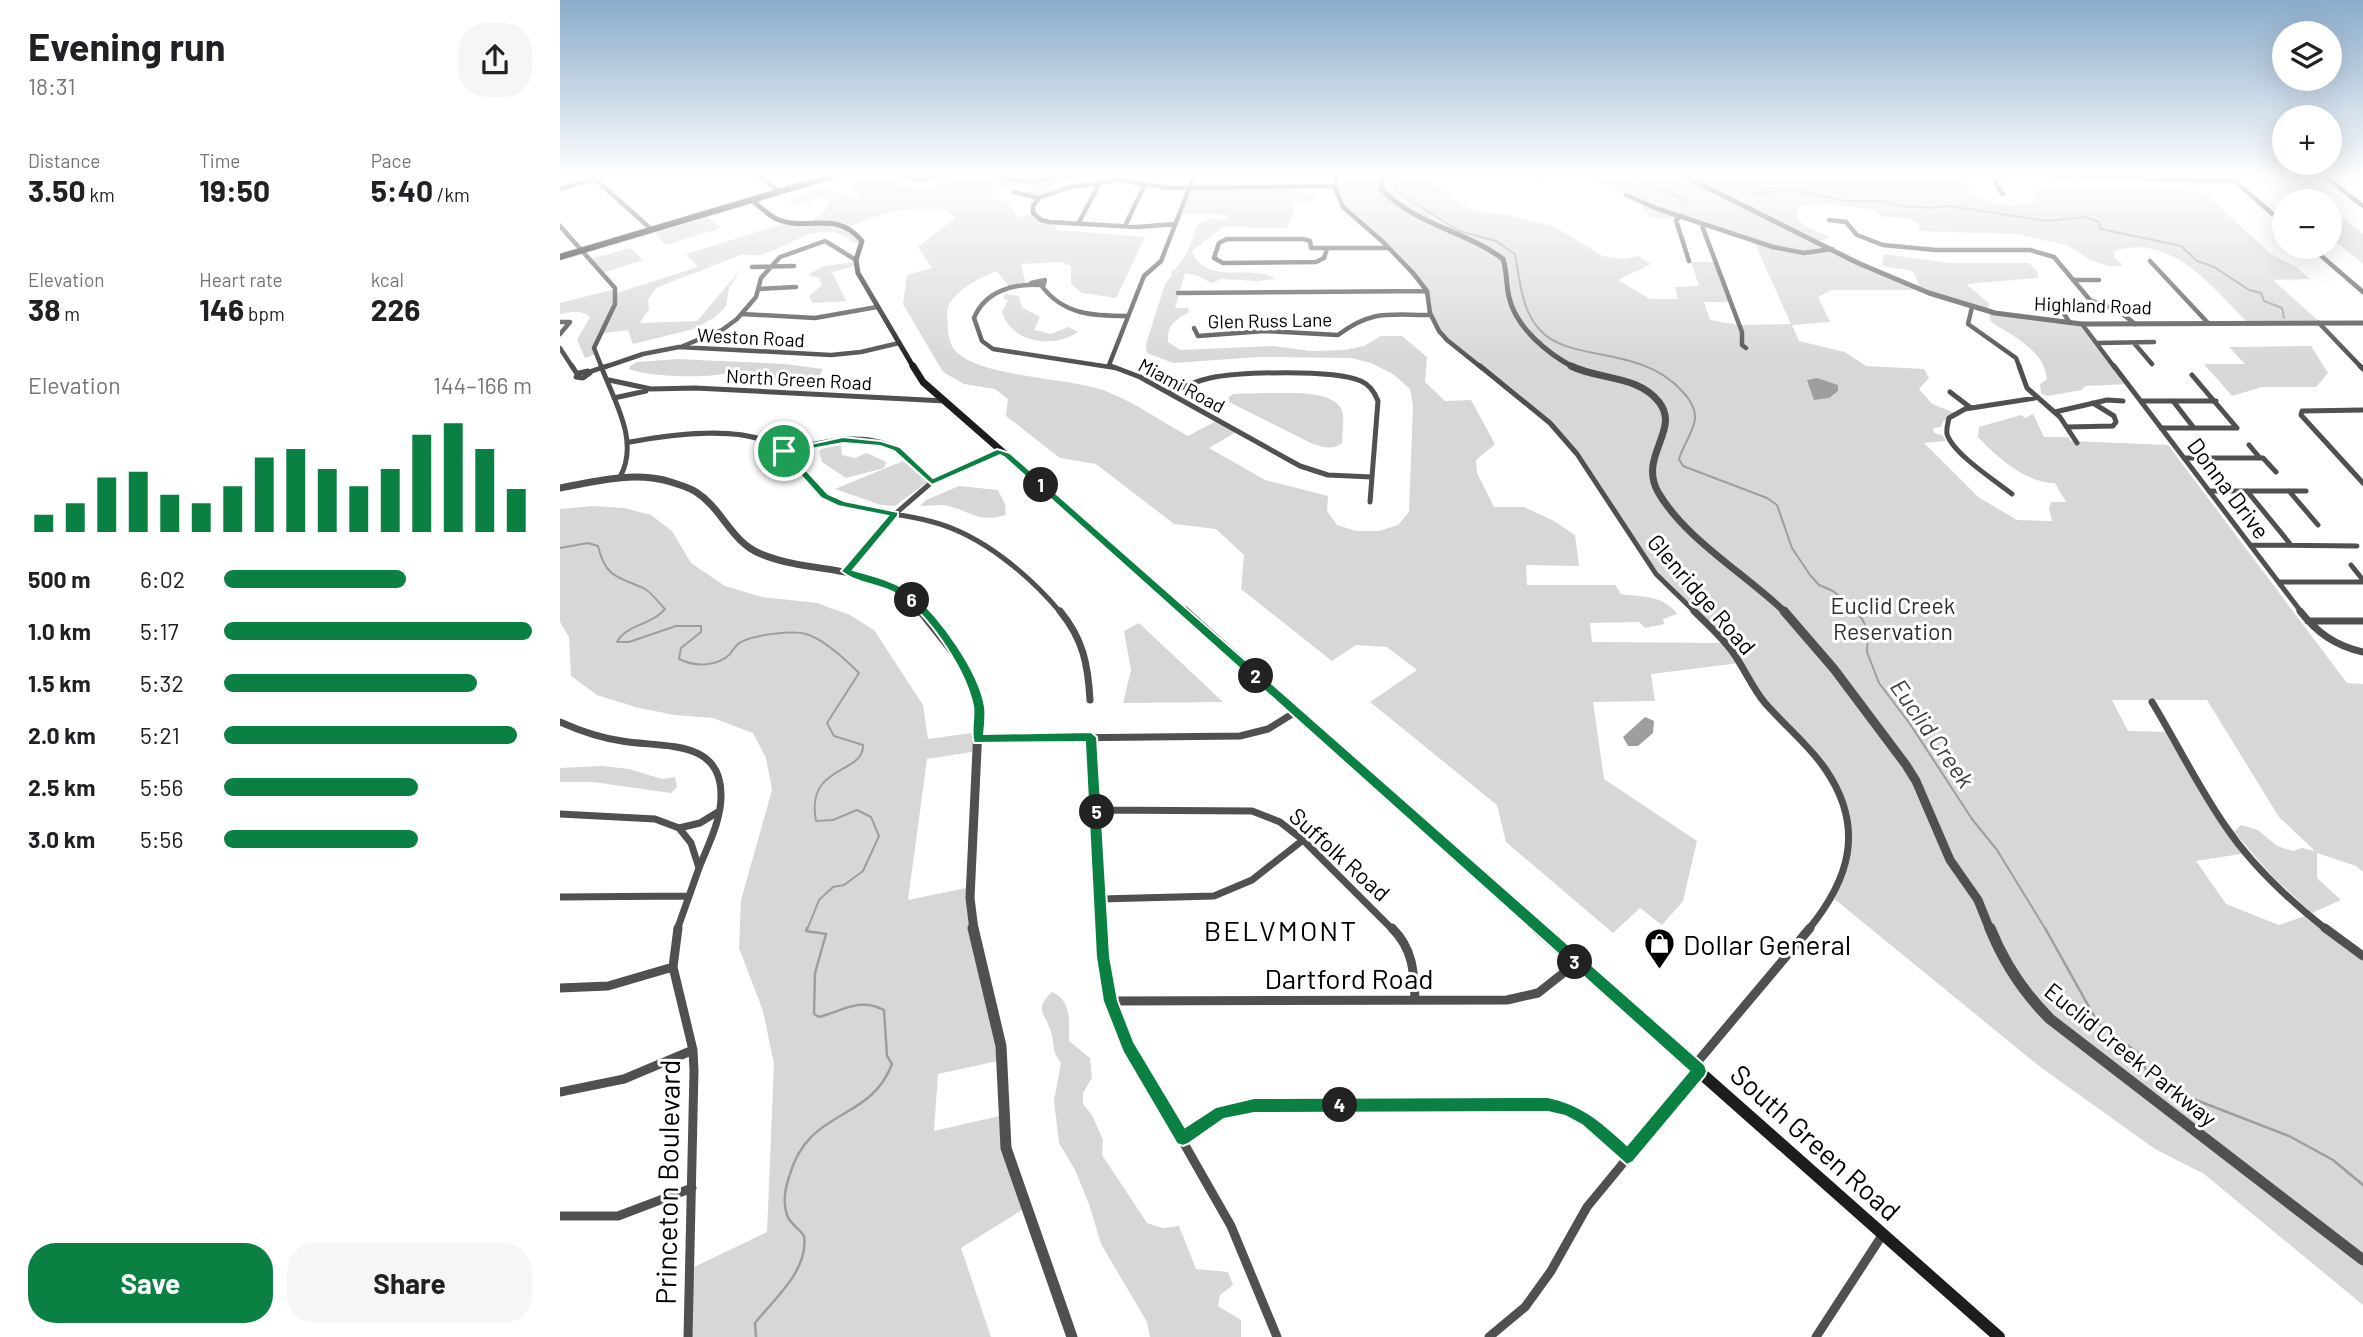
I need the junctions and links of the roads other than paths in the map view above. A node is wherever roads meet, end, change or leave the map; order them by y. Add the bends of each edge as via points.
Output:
1 (572, 238) edge
2 (623, 238) edge
3 (860, 238) edge
4 (1170, 238) edge
5 (1376, 238) edge
6 (1463, 238) edge
7 (1682, 238) edge
8 (1708, 238) edge
9 (1750, 238) edge
10 (1810, 238) edge
11 (1866, 238) edge
12 (1388, 248) junction
13 (1326, 249) junction
14 (1832, 249) junction
15 (583, 250) junction
16 (560, 257) edge
17 (2325, 259) edge
18 (856, 260) junction
19 (1689, 261) dead end
20 (2150, 261) dead end
21 (794, 266) dead end
22 (752, 267) dead end
23 (771, 267) junction
24 (2073, 280) junction
25 (2099, 280) dead end
26 (796, 287) dead end
27 (759, 289) junction
28 (1427, 292) junction
29 (2363, 292) edge
30 (1178, 293) dead end
31 (2051, 302) dead end
32 (877, 307) junction
33 (1972, 307) junction
34 (742, 314) junction
35 (1431, 315) junction
36 (1128, 316) junction
37 (560, 322) edge
38 (2070, 323) junction
39 (2208, 323) junction
40 (2319, 323) junction
41 (2363, 323) edge
42 (2082, 324) junction
43 (2132, 324) junction
44 (1194, 328) dead end
45 (560, 334) edge
46 (703, 338) junction
47 (2154, 342) dead end
48 (899, 343) junction
49 (2097, 343) junction
50 (2134, 343) junction
51 (679, 347) junction
52 (560, 348) edge
53 (701, 348) junction
54 (1746, 348) dead end
55 (2152, 363) dead end
56 (1109, 365) junction
57 (603, 366) junction
58 (2363, 369) edge
59 (2192, 375) dead end
60 (608, 380) junction
61 (652, 389) junction
62 (1170, 393) junction
63 (1950, 393) dead end
64 (614, 398) junction
65 (2035, 398) junction
66 (945, 401) junction
67 (2123, 401) dead end
68 (2140, 401) junction
69 (2173, 401) junction
70 (2217, 401) junction
71 (2093, 403) junction
72 (1971, 408) junction
73 (2363, 410) edge
74 (2055, 412) junction
75 (2068, 427) junction
76 (2161, 428) junction
77 (2194, 428) junction
78 (630, 442) junction
79 (2077, 443) dead end
80 (2249, 445) dead end
81 (784, 451) junction
82 (1000, 451) junction
83 (2184, 458) junction
84 (2260, 458) junction
85 (2276, 472) dead end
86 (620, 477) junction
87 (1372, 477) junction
88 (932, 482) junction
89 (2363, 483) edge
90 (560, 488) edge
91 (2209, 491) junction
92 (2248, 491) junction
93 (2288, 491) junction
94 (2306, 491) dead end
95 (2012, 494) dead end
96 (1370, 502) dead end
97 (895, 514) junction
98 (2318, 525) dead end
99 (2250, 545) junction
100 (2291, 545) junction
101 (2357, 546) dead end
102 (2351, 565) dead end
103 (846, 571) junction
104 (2363, 581) edge
105 (2279, 582) junction
106 (2308, 621) junction
107 (2363, 621) edge
108 (2363, 652) edge
109 (1090, 700) dead end
110 (2152, 702) dead end
111 (1297, 711) junction
112 (560, 722) edge
113 (1091, 737) junction
114 (978, 739) junction
115 (1097, 810) junction
116 (718, 812) junction
117 (560, 814) edge
118 (679, 828) junction
119 (1303, 840) junction
120 (699, 868) junction
121 (688, 896) junction
122 (560, 897) edge
123 (1101, 899) junction
124 (2363, 956) edge
125 (1576, 963) junction
126 (673, 967) junction
127 (560, 988) edge
128 (1415, 1000) junction
129 (1110, 1001) junction
130 (692, 1050) junction
131 (1697, 1068) junction
132 (560, 1092) edge
133 (1183, 1138) junction
134 (1627, 1156) junction
135 (692, 1188) junction
136 (560, 1216) edge
137 (1883, 1234) junction
138 (2363, 1260) edge
139 (688, 1337) edge
140 (1072, 1337) edge
141 (1278, 1337) edge
142 (1489, 1337) edge
143 (1816, 1337) edge
144 (1999, 1337) edge

1 - 15 street
2 - 15 main road
3 - 18 main road, South Green Road
4 - 36 street via 1161,261 1144,276
5 - 12 street
6 - 138 street, Euclid Creek Parkway via 1503,259 1509,300 1522,323 1549,352 1569,365 1633,383 1662,405 1667,429 1650,463 1659,493 1694,531 1787,613 1906,765 1950,860 1978,900 2000,953 2025,994 2050,1019
7 - 19 street
8 - 54 street
9 - 14 street via 1795,253
10 - 14 street, Highland Road
11 - 24 street via 1883,245 1936,250 2041,252 2054,257
12 - 13 street
12 - 28 street
13 - 13 street via 1311,248 1310,241 1303,239 1223,239 1214,258 1223,262 1315,262 1324,258
14 - 33 street, Highland Road via 1902,283
15 - 16 main road
15 - 57 street via 618,296 596,336 594,348
17 - 29 street
18 - 23 street via 825,241 786,254
18 - 32 main road, South Green Road
20 - 39 street
21 - 23 street
22 - 23 street
23 - 27 street
24 - 25 street
24 - 43 street via 2090,300 2121,312
26 - 27 street
27 - 34 street
28 - 30 street
28 - 35 street, Glenridge Road
31 - 38 street
32 - 34 street via 816,318
32 - 48 main road, South Green Road
33 - 38 street, Highland Road
33 - 65 street via 1968,324 2011,352
34 - 46 street
35 - 44 street, Glen Russ Lane via 1371,315 1338,335 1264,331 1209,337 1198,336
35 - 131 street, Glenridge Road via 1447,341 1527,402 1577,454 1656,574 1725,643 1763,701 1825,768 1848,818 1849,858 1827,907
36 - 56 street
36 - 56 street, Miami Road via 1068,310 1045,294 1043,287 1028,284 1003,290 979,306 974,318 987,346 1000,351
37 - 45 street via 570,322
38 - 42 street, Highland Road
39 - 40 street, Highland Road
39 - 43 street, Highland Road
40 - 41 street, Highland Road
40 - 58 street
42 - 43 street, Highland Road
42 - 49 street, Donna Drive
46 - 51 street
46 - 53 street
47 - 50 street
48 - 53 street, Weston Road via 831,355
48 - 66 main road, South Green Road via 923,382
49 - 50 street
49 - 68 street, Donna Drive
50 - 55 street
51 - 53 street, Weston Road
51 - 57 street, Weston Road
52 - 57 street, Weston Road via 577,378
56 - 62 street, Miami Road
57 - 60 street
59 - 70 street
60 - 61 street, North Green Road
60 - 64 street
61 - 64 street, North Green Road
61 - 66 street, North Green Road
62 - 87 street, Miami Road via 1300,466 1328,475
62 - 87 street via 1190,383 1224,376 1334,376 1360,381 1378,401
63 - 72 street
64 - 78 street
65 - 72 street
65 - 74 street
66 - 82 main road, South Green Road
67 - 71 street
68 - 69 street
68 - 76 street, Donna Drive
69 - 70 street
69 - 77 street
70 - 77 street via 2237,428
71 - 74 street
71 - 75 street via 2114,416 2113,426
72 - 95 street via 1949,418 1950,440
73 - 89 street via 2311,410 2301,415
74 - 75 street
75 - 79 street
76 - 77 street
76 - 83 street, Donna Drive
78 - 81 street via 681,433 716,433 749,438
78 - 86 street
80 - 84 street
81 - 88 street via 843,440 881,444 897,449
81 - 97 street via 824,496
82 - 88 street
82 - 111 main road, South Green Road
83 - 84 street
83 - 91 street, Donna Drive
84 - 85 street
86 - 90 street
86 - 103 street via 668,481 695,491 735,536 780,562
87 - 96 street
88 - 97 street
91 - 92 street
91 - 99 street, Donna Drive
92 - 93 street
92 - 100 street
93 - 94 street
93 - 98 street
97 - 103 street
97 - 109 street via 947,525 1004,558 1079,638
99 - 100 street
99 - 105 street, Donna Drive
100 - 101 street
102 - 104 street
103 - 114 street via 891,586 920,608 964,665 979,707
104 - 105 street
105 - 106 street, Donna Drive
106 - 107 street
106 - 108 street, Donna Drive via 2331,641
110 - 124 street via 2227,827 2252,859 2308,915
111 - 113 street via 1268,729 1240,736
111 - 125 main road, South Green Road
112 - 116 street, Princeton Boulevard via 610,739 696,751 718,773 722,795
113 - 114 street
113 - 115 street
114 - 140 street via 970,898 1001,1046 1006,1148
115 - 119 street, Suffolk Road via 1252,811 1280,822
115 - 123 street
116 - 118 street
116 - 120 street, Princeton Boulevard
117 - 118 street via 655,819
118 - 120 street via 691,843
119 - 123 street via 1252,880 1214,896
119 - 128 street, Suffolk Road via 1402,938 1415,964
120 - 121 street, Princeton Boulevard
121 - 122 street
121 - 126 street, Princeton Boulevard via 677,930
123 - 129 street
125 - 128 street, Dartford Road via 1549,987 1525,997
125 - 131 main road, South Green Road
126 - 127 street via 608,985
126 - 130 street, Princeton Boulevard
128 - 129 street, Dartford Road
129 - 133 street via 1129,1047
130 - 132 street via 624,1079
130 - 135 street, Princeton Boulevard
131 - 134 street
131 - 137 main road, South Green Road
133 - 134 street via 1221,1112 1254,1105 1548,1104 1588,1119
133 - 141 street via 1231,1226
134 - 142 street via 1587,1207 1525,1307
135 - 136 street via 618,1216
135 - 139 street, Princeton Boulevard
137 - 143 street
137 - 144 main road, South Green Road

